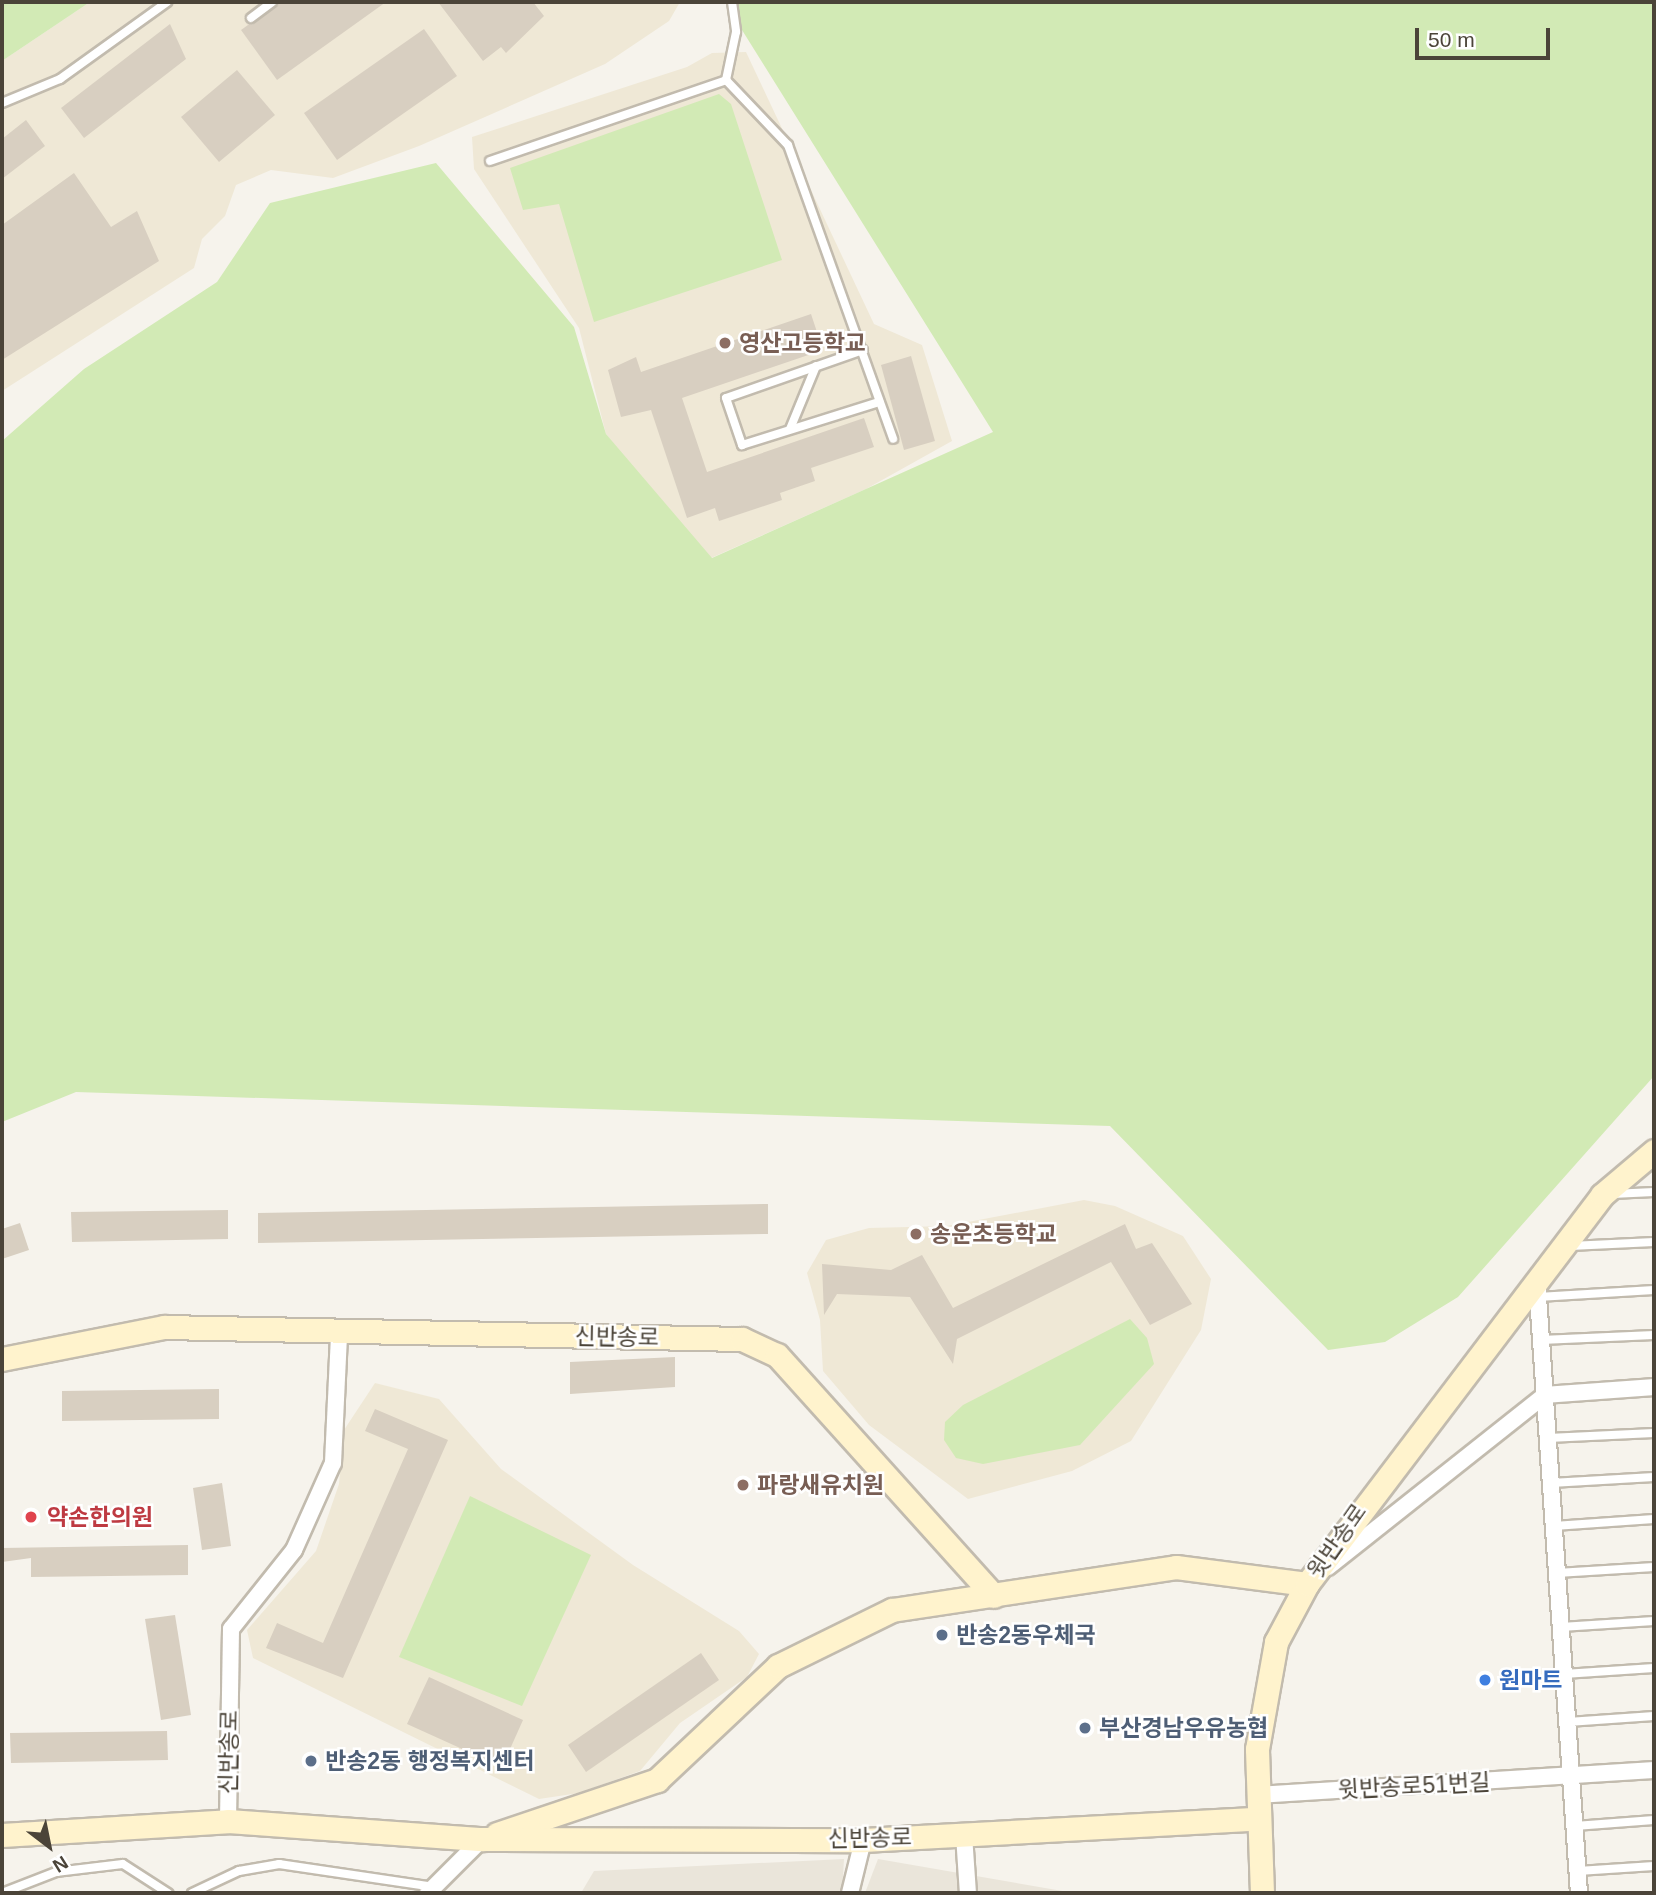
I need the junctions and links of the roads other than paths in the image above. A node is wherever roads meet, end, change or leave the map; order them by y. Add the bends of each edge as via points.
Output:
1 (167, 2) edge
2 (272, 2) edge
3 (732, 2) edge
4 (251, 18) dead end
5 (726, 80) junction
6 (2, 103) edge
7 (490, 161) dead end
8 (863, 350) junction
9 (816, 366) junction
10 (879, 402) junction
11 (790, 429) junction
12 (893, 439) dead end
13 (1654, 1151) edge
14 (1654, 1192) edge
15 (1602, 1195) junction
16 (1654, 1242) edge
17 (1562, 1246) junction
18 (1538, 1290) junction
19 (1654, 1290) edge
20 (339, 1334) junction
21 (1654, 1335) edge
22 (1541, 1340) junction
23 (2, 1359) edge
24 (1654, 1387) edge
25 (1545, 1395) junction
26 (1654, 1433) edge
27 (1548, 1438) junction
28 (1654, 1477) edge
29 (1551, 1483) junction
30 (1654, 1519) edge
31 (1554, 1526) junction
32 (1654, 1567) edge
33 (1557, 1573) junction
34 (1307, 1584) junction
35 (994, 1596) junction
36 (1654, 1621) edge
37 (1561, 1627) junction
38 (1654, 1668) edge
39 (1564, 1674) junction
40 (1654, 1716) edge
41 (1567, 1722) junction
42 (1654, 1770) edge
43 (1571, 1776) junction
44 (1257, 1795) junction
45 (1257, 1819) junction
46 (228, 1821) junction
47 (1654, 1821) edge
48 (1575, 1826) junction
49 (2, 1835) edge
50 (964, 1835) junction
51 (482, 1839) junction
52 (863, 1840) junction
53 (1654, 1866) edge
54 (1578, 1871) junction
55 (432, 1890) edge
56 (2, 1892) edge
57 (168, 1893) edge
58 (192, 1893) edge
59 (850, 1893) edge
60 (968, 1893) edge
61 (1262, 1893) edge
62 (1579, 1893) edge

1 - 6 lane via 60,79
2 - 4 lane
3 - 5 lane via 736,32
5 - 7 lane
5 - 8 lane via 788,145
8 - 9 lane
8 - 10 lane
9 - 11 lane
9 - 11 lane via 726,398 742,445
10 - 11 lane
10 - 12 lane
13 - 15 main road, 윗반송로
14 - 15 lane
15 - 17 main road, 윗반송로
16 - 17 lane
17 - 18 main road, 윗반송로
18 - 19 lane
18 - 22 street
18 - 34 main road, 윗반송로
20 - 23 main road, 신반송로 via 164,1327
20 - 35 main road, 신반송로 via 742,1339 777,1355
20 - 46 street, 신반송로 via 332,1463 294,1550 231,1629
21 - 22 lane
22 - 25 street
24 - 25 street
25 - 27 street
25 - 34 street
26 - 27 lane
27 - 29 street
28 - 29 lane
29 - 31 street
30 - 31 lane
31 - 33 street
32 - 33 lane
33 - 37 street
34 - 35 main road, 신반송로 via 1176,1567
34 - 44 main road, 윗반송로 via 1276,1642 1257,1749
35 - 51 main road, 신반송로 via 892,1610 778,1666 657,1780
36 - 37 lane
37 - 39 street
38 - 39 lane
39 - 41 street
40 - 41 lane
41 - 43 street
42 - 43 street, 윗반송로51번길
43 - 44 street, 윗반송로51번길
43 - 48 street
44 - 45 main road, 윗반송로
45 - 50 main road, 신반송로
45 - 61 main road, 윗반송로
46 - 49 main road, 신반송로
46 - 51 main road, 신반송로
47 - 48 lane
48 - 54 street
50 - 52 main road, 신반송로
50 - 60 street
51 - 52 main road, 신반송로
51 - 55 street
52 - 59 street
53 - 54 lane
54 - 62 street
55 - 58 lane via 279,1864 239,1871
56 - 57 lane via 57,1872 123,1864

